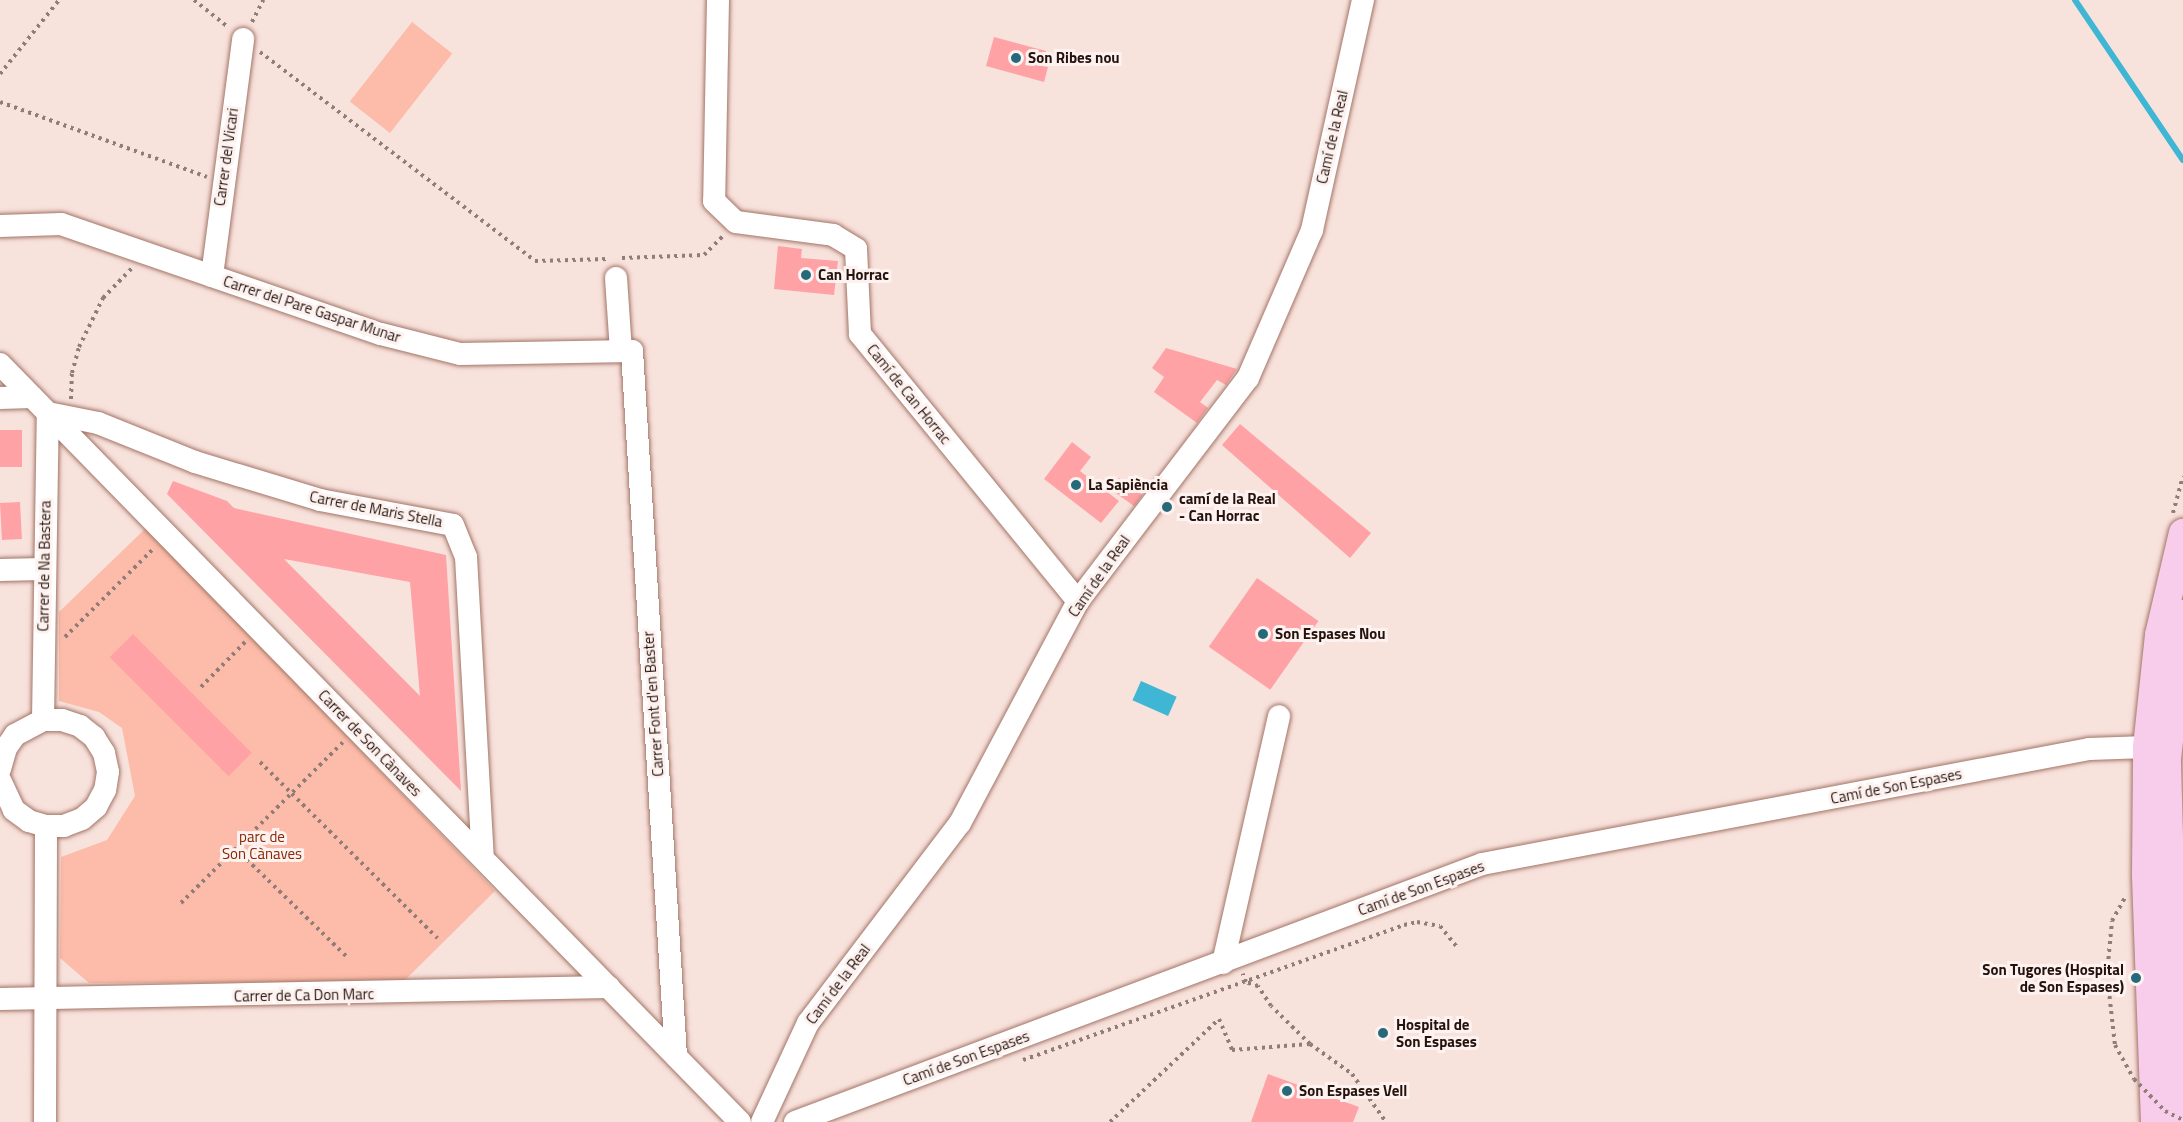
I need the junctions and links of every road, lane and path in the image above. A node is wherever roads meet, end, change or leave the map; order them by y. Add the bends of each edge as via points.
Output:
1 (58, 0) edge
2 (194, 0) edge
3 (718, 0) edge
4 (1363, 0) edge
5 (243, 39) junction
6 (0, 74) edge
7 (0, 102) edge
8 (221, 183) junction
9 (736, 222) junction
10 (0, 226) edge
11 (152, 255) junction
12 (212, 276) junction
13 (616, 278) dead end
14 (626, 351) junction
15 (0, 364) edge
16 (32, 397) junction
17 (0, 398) edge
18 (48, 413) junction
19 (71, 418) junction
20 (2183, 533) edge
21 (167, 535) junction
22 (43, 569) junction
23 (0, 570) edge
24 (1078, 601) junction
25 (2183, 614) edge
26 (258, 629) junction
27 (43, 658) junction
28 (201, 687) dead end
29 (1278, 716) dead end
30 (43, 720) junction
31 (356, 729) junction
32 (2147, 747) junction
33 (260, 762) dead end
34 (0, 769) edge
35 (0, 780) edge
36 (292, 793) junction
37 (46, 826) junction
38 (236, 849) junction
39 (483, 858) junction
40 (2128, 896) dead end
41 (181, 903) dead end
42 (437, 938) dead end
43 (1456, 946) dead end
44 (348, 958) dead end
45 (1231, 960) junction
46 (1246, 982) junction
47 (609, 987) junction
48 (0, 999) edge
49 (46, 999) junction
50 (1310, 1044) junction
51 (676, 1056) junction
52 (1012, 1064) dead end
53 (2183, 1120) edge
54 (45, 1122) edge
55 (740, 1122) edge
56 (762, 1122) edge
57 (795, 1122) edge
58 (1110, 1122) edge
59 (1386, 1122) edge
60 (2155, 1122) edge
61 (2177, 1122) edge

1 - 6 path
2 - 5 path
3 - 9 street via 714,201
4 - 24 street, Camí de la Real via 1312,230 1248,378
5 - 8 street, Carrer del Vicari
5 - 9 path via 535,261 704,255
7 - 8 path
8 - 12 street, Carrer del Vicari
9 - 24 street, Camí de Can Horrac via 833,235 856,249 860,334
10 - 11 street, Carrer del Pare Gaspar Munar via 61,224
11 - 12 street, Carrer del Pare Gaspar Munar
11 - 19 path via 129,270 103,298 79,347 72,373
12 - 14 street, Carrer del Pare Gaspar Munar via 381,334 460,354
13 - 14 street, Carrer Font d'en Baster
14 - 51 street, Carrer Font d'en Baster
15 - 16 street, Carrer de Son Cànaves
16 - 17 street
16 - 18 street, Carrer de Son Cànaves
18 - 19 street, Carrer de Maris Stella
18 - 21 street, Carrer de Son Cànaves
18 - 22 street, Carrer de Na Bastera
19 - 39 street, Carrer de Maris Stella via 98,423 195,462 320,500 453,525 466,557
20 - 32 main road via 2159,635
21 - 26 street, Carrer de Son Cànaves
21 - 27 path
22 - 23 street
22 - 27 street, Carrer de Na Bastera
24 - 56 street, Camí de la Real via 960,823 808,1023
25 - 61 main road via 2167,759
26 - 28 path
26 - 31 street, Carrer de Son Cànaves
27 - 30 street, Carrer de Na Bastera
29 - 45 street
30 - 34 street via 15,735 6,747
30 - 37 street via 71,723 94,737 104,753 108,772 100,799 82,819 64,826
31 - 36 path
31 - 39 street, Carrer de Son Cànaves
32 - 45 street, Camí de Son Espases via 2089,749 1482,864
32 - 60 main road via 2146,874
33 - 36 path
35 - 37 street via 14,810
36 - 38 path
36 - 42 path
37 - 49 street
38 - 41 path
38 - 44 path
39 - 47 street, Carrer de Son Cànaves
40 - 53 path, bridge via 2118,904 2112,921 2107,974 2115,1045 2134,1079 2165,1111
43 - 46 path via 1440,926 1417,922
45 - 46 path
45 - 57 street, Camí de Son Espases
46 - 50 path via 1258,986 1271,1006
46 - 52 path
47 - 49 street, Carrer de Ca Don Marc
47 - 51 street, Carrer de Son Cànaves
48 - 49 street, Carrer de Ca Don Marc
49 - 54 street
50 - 58 path via 1232,1050 1219,1019
50 - 59 path via 1352,1074
51 - 55 street, Carrer de Son Cànaves

